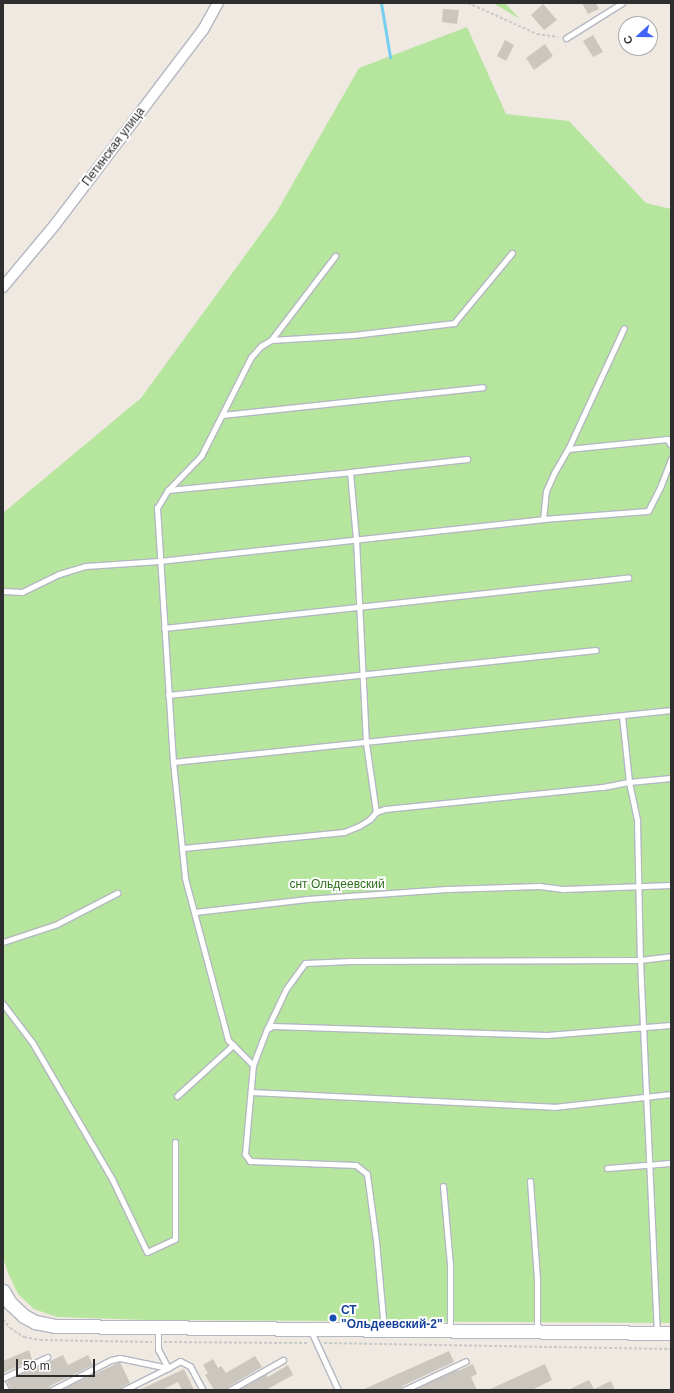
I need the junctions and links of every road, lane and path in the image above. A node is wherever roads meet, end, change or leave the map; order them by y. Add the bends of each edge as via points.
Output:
1 (218, 3) edge
2 (468, 3) edge
3 (622, 3) edge
4 (566, 38) joint
5 (512, 253) dead end
6 (335, 256) dead end
7 (3, 287) edge
8 (624, 328) dead end
9 (271, 340) junction
10 (483, 387) dead end
11 (222, 415) junction
12 (671, 445) edge
13 (568, 449) junction
14 (468, 459) dead end
15 (671, 459) edge
16 (350, 472) junction
17 (168, 490) junction
18 (543, 519) junction
19 (356, 539) junction
20 (160, 561) junction
21 (628, 578) dead end
22 (3, 591) edge
23 (358, 606) junction
24 (164, 628) junction
25 (596, 650) dead end
26 (362, 674) junction
27 (168, 695) junction
28 (671, 710) edge
29 (622, 716) junction
30 (366, 743) junction
31 (173, 762) junction
32 (671, 778) edge
33 (629, 782) junction
34 (376, 812) junction
35 (183, 848) junction
36 (671, 885) edge
37 (639, 887) junction
38 (117, 893) dead end
39 (195, 912) junction
40 (3, 942) edge
41 (671, 956) edge
42 (640, 960) junction
43 (3, 1004) edge
44 (671, 1025) edge
45 (644, 1028) junction
46 (267, 1029) junction
47 (233, 1045) junction
48 (253, 1065) junction
49 (251, 1092) junction
50 (671, 1094) edge
51 (177, 1096) dead end
52 (646, 1096) junction
53 (175, 1142) dead end
54 (671, 1163) edge
55 (651, 1165) junction
56 (607, 1168) dead end
57 (530, 1181) dead end
58 (443, 1186) dead end
59 (3, 1291) edge
60 (158, 1327) junction
61 (310, 1329) junction
62 (384, 1330) junction
63 (450, 1330) junction
64 (537, 1332) junction
65 (657, 1333) junction
66 (671, 1333) edge
67 (316, 1343) junction
68 (671, 1349) edge
69 (47, 1357) dead end
70 (283, 1360) dead end
71 (466, 1361) dead end
72 (168, 1368) junction
73 (3, 1378) edge
74 (3, 1384) edge
75 (6, 1390) edge
76 (52, 1390) edge
77 (124, 1390) edge
78 (202, 1390) edge
79 (230, 1390) edge
80 (338, 1390) edge
81 (404, 1390) edge

1 - 7 street, Петинская улица via 203,30 54,226
2 - 4 path via 537,34
3 - 4 lane
5 - 9 lane via 454,323 353,335
6 - 9 lane
8 - 13 lane
9 - 11 lane via 260,346 251,357
10 - 11 lane
11 - 17 lane via 201,456
12 - 13 lane via 667,439
13 - 18 lane via 546,491
14 - 16 lane
15 - 18 lane via 648,511
16 - 17 lane
16 - 19 lane
17 - 20 lane via 157,508
18 - 19 lane
19 - 20 lane
19 - 23 lane
20 - 22 lane via 86,566 59,574 22,592
20 - 24 lane
21 - 23 lane
23 - 24 lane
23 - 26 lane
24 - 27 lane
25 - 26 lane
26 - 27 lane
26 - 30 lane
27 - 31 lane
28 - 29 lane
29 - 30 lane
29 - 33 lane
30 - 31 lane
30 - 34 lane
31 - 35 lane
32 - 33 lane
33 - 34 lane
33 - 37 lane via 637,821
34 - 35 lane via 370,820 344,832
35 - 39 lane via 185,878
36 - 37 lane
37 - 39 lane via 562,889 539,886 447,889 307,899
37 - 42 lane
38 - 40 lane via 56,924
39 - 47 lane via 228,1040
41 - 42 lane
42 - 45 lane
42 - 46 lane via 305,963 286,989
43 - 53 lane via 32,1042 112,1179 147,1252 175,1239
44 - 45 lane
45 - 46 lane via 547,1035 273,1026
45 - 52 lane
46 - 48 lane
47 - 48 lane
47 - 51 lane
48 - 49 lane
49 - 52 lane via 554,1107
49 - 62 lane via 245,1154 250,1161 356,1165 367,1174
50 - 52 lane
52 - 55 lane
54 - 55 lane
55 - 56 lane
55 - 65 lane
57 - 64 lane via 537,1278
58 - 63 lane via 450,1264
59 - 60 street via 8,1305 35,1322 55,1326
60 - 61 street
60 - 72 lane via 158,1349
61 - 62 street
61 - 67 lane
62 - 63 street
63 - 64 street
64 - 65 street
65 - 66 street
67 - 68 path
67 - 80 lane
69 - 73 lane
70 - 79 lane
71 - 81 lane
72 - 76 lane via 120,1358 111,1360
72 - 77 lane
72 - 78 lane via 180,1361 190,1366
74 - 75 lane

